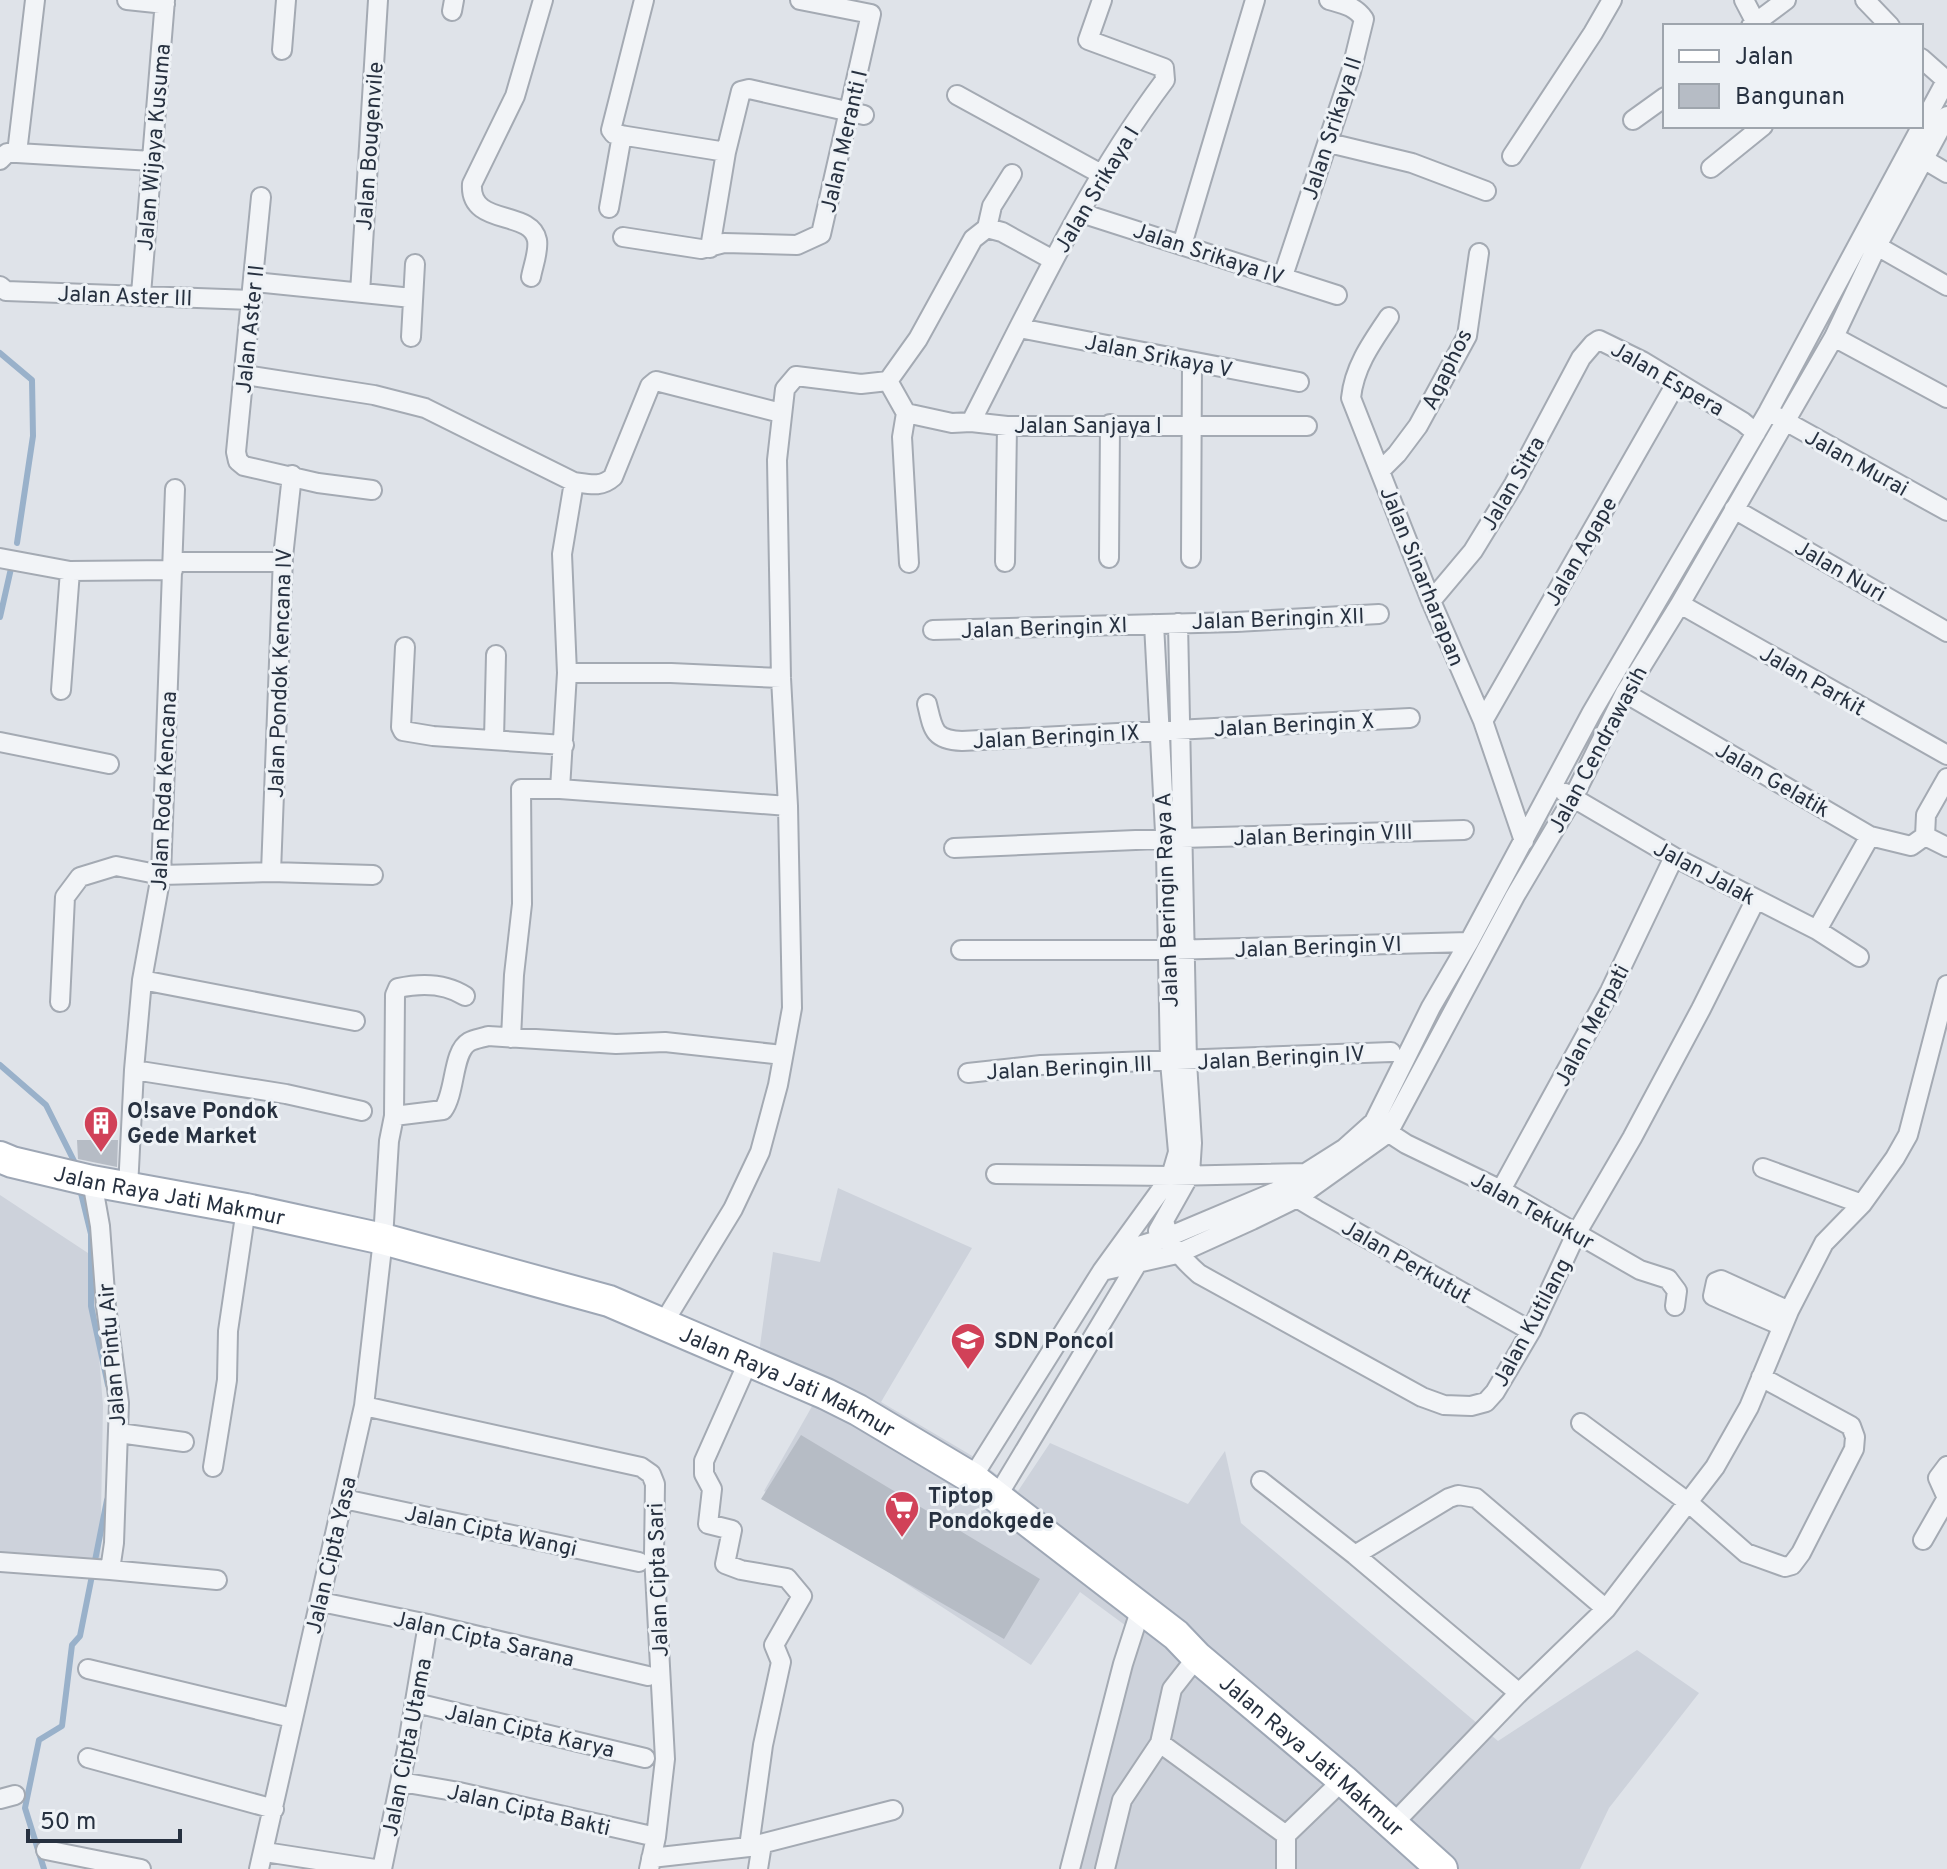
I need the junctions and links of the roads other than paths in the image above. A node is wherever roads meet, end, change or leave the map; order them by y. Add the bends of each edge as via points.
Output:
1 (35, 0) edge
2 (127, 0) edge
3 (286, 0) edge
4 (378, 0) edge
5 (543, 0) edge
6 (644, 0) edge
7 (800, 0) edge
8 (1102, 0) edge
9 (1255, 0) edge
10 (1329, 0) edge
11 (1612, 0) edge
12 (1744, 0) edge
13 (1786, 0) edge
14 (165, 2) edge
15 (1870, 2) edge
16 (1754, 24) edge
17 (1884, 24) edge
18 (282, 50) dead end
19 (1923, 60) edge
20 (1947, 80) edge
21 (957, 95) dead end
22 (1663, 98) edge
23 (857, 114) junction
24 (1947, 116) edge
25 (1633, 120) dead end
26 (1761, 128) edge
27 (622, 135) junction
28 (1329, 143) junction
29 (726, 152) junction
30 (1917, 155) junction
31 (1512, 156) dead end
32 (8, 157) edge
33 (152, 161) junction
34 (1711, 168) dead end
35 (1947, 173) edge
36 (1012, 174) dead end
37 (1101, 174) junction
38 (1486, 191) dead end
39 (261, 197) dead end
40 (609, 208) dead end
41 (1081, 213) junction
42 (987, 228) junction
43 (623, 237) dead end
44 (1182, 245) junction
45 (1877, 246) junction
46 (710, 248) junction
47 (1479, 253) dead end
48 (1053, 260) junction
49 (415, 264) dead end
50 (1283, 276) junction
51 (531, 277) dead end
52 (0, 286) edge
53 (1947, 286) edge
54 (253, 291) junction
55 (360, 293) junction
56 (141, 294) junction
57 (1337, 295) dead end
58 (412, 298) junction
59 (1389, 317) dead end
60 (1019, 328) junction
61 (411, 337) dead end
62 (1834, 337) junction
63 (1581, 358) joint
64 (1192, 362) junction
65 (245, 375) junction
66 (888, 381) junction
67 (1299, 382) dead end
68 (1677, 382) junction
69 (1947, 398) edge
70 (1768, 412) junction
71 (781, 413) junction
72 (906, 413) junction
73 (971, 422) junction
74 (1786, 422) junction
75 (1110, 424) junction
76 (1191, 425) junction
77 (1007, 426) junction
78 (1307, 426) dead end
79 (1756, 433) junction
80 (1380, 471) junction
81 (292, 475) junction
82 (574, 482) junction
83 (175, 489) dead end
84 (372, 490) dead end
85 (1734, 509) junction
86 (1947, 511) edge
87 (0, 558) edge
88 (1109, 558) dead end
89 (1191, 558) dead end
90 (283, 562) junction
91 (1005, 562) dead end
92 (909, 563) dead end
93 (173, 566) junction
94 (70, 571) junction
95 (1431, 601) junction
96 (1680, 604) junction
97 (1379, 614) dead end
98 (1178, 623) junction
99 (1154, 624) junction
100 (933, 630) dead end
101 (1947, 632) edge
102 (405, 647) dead end
103 (496, 655) dead end
104 (567, 673) junction
105 (781, 678) junction
106 (61, 690) dead end
107 (1625, 693) junction
108 (927, 704) dead end
109 (1410, 718) dead end
110 (1483, 721) junction
111 (1170, 730) junction
112 (494, 739) junction
113 (0, 742) edge
114 (564, 745) junction
115 (1947, 755) edge
116 (109, 764) dead end
117 (1947, 778) edge
118 (1552, 786) junction
119 (560, 789) junction
120 (1573, 798) junction
121 (788, 806) junction
122 (1464, 830) dead end
123 (1870, 836) junction
124 (1925, 836) junction
125 (1173, 839) junction
126 (1522, 844) junction
127 (1947, 847) edge
128 (954, 848) dead end
129 (1674, 857) junction
130 (1537, 861) junction
131 (271, 872) junction
132 (161, 875) junction
133 (373, 875) dead end
134 (1756, 899) junction
135 (1817, 930) junction
136 (1469, 942) junction
137 (961, 950) dead end
138 (1177, 950) junction
139 (1859, 957) dead end
140 (142, 980) junction
141 (1947, 985) edge
142 (465, 996) dead end
143 (60, 1002) dead end
144 (355, 1021) dead end
145 (511, 1038) junction
146 (1391, 1052) dead end
147 (783, 1055) junction
148 (1178, 1062) junction
149 (134, 1070) junction
150 (968, 1073) dead end
151 (362, 1111) dead end
152 (394, 1116) junction
153 (1381, 1128) junction
154 (0, 1157) edge
155 (1763, 1168) dead end
156 (1310, 1172) junction
157 (996, 1174) dead end
158 (1180, 1175) junction
159 (92, 1181) junction
160 (128, 1188) junction
161 (1501, 1190) junction
162 (1293, 1191) junction
163 (1862, 1204) junction
164 (246, 1209) junction
165 (1576, 1234) junction
166 (1165, 1238) junction
167 (383, 1239) junction
168 (1115, 1253) junction
169 (1136, 1265) junction
170 (1102, 1271) junction
171 (1675, 1306) dead end
172 (664, 1322) junction
173 (1531, 1331) junction
174 (749, 1360) junction
175 (1761, 1377) junction
176 (364, 1406) junction
177 (1581, 1423) dead end
178 (119, 1433) junction
179 (184, 1442) dead end
180 (1947, 1466) edge
181 (213, 1467) dead end
182 (972, 1478) junction
183 (1261, 1481) dead end
184 (998, 1495) junction
185 (344, 1499) junction
186 (1689, 1503) junction
187 (1923, 1540) dead end
188 (1355, 1555) junction
189 (0, 1562) edge
190 (639, 1562) dead end
191 (100, 1569) junction
192 (217, 1580) dead end
193 (321, 1602) junction
194 (1141, 1608) junction
195 (1606, 1609) junction
196 (428, 1624) junction
197 (1197, 1657) junction
198 (88, 1669) dead end
199 (648, 1676) dead end
200 (1519, 1693) junction
201 (416, 1703) junction
202 (292, 1718) junction
203 (1160, 1743) junction
204 (88, 1758) dead end
205 (645, 1758) dead end
206 (1343, 1780) junction
207 (401, 1782) junction
208 (274, 1809) junction
209 (893, 1810) dead end
210 (1392, 1825) junction
211 (1286, 1835) junction
212 (656, 1837) junction
213 (755, 1846) junction
214 (46, 1850) dead end
215 (262, 1860) edge
216 (650, 1863) edge
217 (141, 1869) edge
218 (375, 1869) edge
219 (382, 1869) edge
220 (758, 1869) edge
221 (1070, 1869) edge
222 (1105, 1869) edge
223 (1286, 1869) edge
224 (1442, 1869) edge

1 - 32 street
2 - 14 street
3 - 18 street
4 - 55 street, Jalan Bougenvile
5 - 51 street via 515,96 471,193 484,210 536,235
6 - 27 street via 611,125 614,134
7 - 23 street, Jalan Meranti I via 871,14
8 - 37 street, Jalan Srikaya I via 1088,40 1156,64 1166,73
9 - 44 street
10 - 28 street, Jalan Srikaya II via 1347,5 1364,19
11 - 31 street
12 - 16 street
13 - 16 street
14 - 33 street, Jalan Wijaya Kusuma
15 - 17 street
19 - 20 street
20 - 30 street, Jalan Cendrawasih
21 - 37 street
22 - 25 street
23 - 29 street via 741,91
23 - 46 street, Jalan Meranti I via 821,234 797,245 724,243
24 - 30 street, Jalan Cendrawasih
26 - 34 street
27 - 29 street
27 - 40 street
28 - 38 street via 1412,163
28 - 50 street, Jalan Srikaya II
29 - 46 street
30 - 35 street
30 - 45 street, Jalan Cendrawasih
30 - 70 street, Jalan Cendrawasih
32 - 33 street
33 - 56 street, Jalan Wijaya Kusuma
36 - 42 street via 992,206
37 - 41 street, Jalan Srikaya I
39 - 54 street, Jalan Aster II
41 - 44 street, Jalan Srikaya IV
41 - 48 street, Jalan Srikaya I
42 - 48 street
42 - 66 street via 973,239 918,339
43 - 46 street, Jalan Meranti I
44 - 50 street, Jalan Srikaya IV
45 - 53 street
45 - 62 street, Jalan Cendrawasih
47 - 80 street, Agaphos via 1467,336 1418,426
48 - 60 street, Jalan Srikaya I
49 - 58 street
50 - 57 street, Jalan Srikaya IV
52 - 56 street, Jalan Aster III via 6,291
54 - 55 street, Jalan Aster III
54 - 56 street, Jalan Aster III
54 - 65 street, Jalan Aster II
55 - 58 street, Jalan Aster III
58 - 61 street
59 - 80 street, Jalan Sinarharapan via 1352,381 1351,398
60 - 64 street, Jalan Srikaya V
60 - 73 street, Jalan Srikaya I
62 - 69 street
62 - 74 street, Jalan Cendrawasih
63 - 68 street, Jalan Espera via 1599,340
63 - 95 street, Jalan Sitra via 1514,484
64 - 67 street, Jalan Srikaya V
64 - 76 street
65 - 81 street, Jalan Aster II via 238,461
65 - 82 street via 425,408
66 - 71 street via 861,384 796,376 785,389
66 - 72 street
68 - 79 street, Jalan Espera
68 - 110 street, Jalan Agape
70 - 74 street, Jalan Murai
70 - 79 street, Jalan Cendrawasih
71 - 82 street via 656,381 613,477 606,484
71 - 105 street
72 - 73 street, Jalan Sanjaya I
72 - 92 street via 902,437
73 - 77 street, Jalan Sanjaya I
74 - 85 street, Jalan Cendrawasih
74 - 86 street, Jalan Murai
75 - 76 street, Jalan Sanjaya I
75 - 77 street, Jalan Sanjaya I
75 - 88 street
76 - 78 street, Jalan Sanjaya I
76 - 89 street
77 - 91 street
79 - 118 street, Jalan Cendrawasih
80 - 95 street, Jalan Sinarharapan
81 - 84 street
81 - 90 street, Jalan Pondok Kencana IV
82 - 104 street via 562,554
83 - 93 street, Jalan Roda Kencana
85 - 96 street, Jalan Cendrawasih
85 - 101 street, Jalan Nuri
87 - 94 street
90 - 93 street
90 - 131 street, Jalan Pondok Kencana IV
93 - 94 street
93 - 132 street, Jalan Roda Kencana
94 - 106 street
95 - 110 street, Jalan Sinarharapan
96 - 107 street, Jalan Cendrawasih
96 - 115 street, Jalan Parkit
97 - 98 street, Jalan Beringin XII
98 - 99 street, Jalan Beringin XII
98 - 111 street
99 - 100 street, Jalan Beringin XI
99 - 111 street
102 - 112 street via 403,731
103 - 112 street
104 - 105 street
104 - 114 street
105 - 121 street
107 - 120 street, Jalan Cendrawasih
107 - 123 street, Jalan Gelatik
108 - 111 street, Jalan Beringin IX via 933,729 949,740
109 - 111 street, Jalan Beringin X
110 - 126 street, Jalan Sinarharapan
111 - 125 street
112 - 114 street
113 - 116 street
114 - 119 street
117 - 124 street via 1926,815
118 - 120 street, Jalan Jalak
118 - 126 street, Jalan Cendrawasih
119 - 121 street
119 - 145 street via 521,789 522,904
120 - 129 street, Jalan Jalak
120 - 130 street, Jalan Cendrawasih
121 - 147 street via 792,1008
122 - 125 street, Jalan Beringin VIII
123 - 124 street, Jalan Gelatik via 1911,846
123 - 135 street
124 - 127 street
125 - 128 street, Jalan Beringin VIII
125 - 138 street
126 - 130 street
126 - 136 street, Jalan Cendrawasih
129 - 134 street, Jalan Jalak
129 - 161 street, Jalan Merpati via 1610,991
130 - 153 street, Jalan Cendrawasih
131 - 132 street
131 - 133 street
132 - 140 street, Jalan Roda Kencana
132 - 143 street via 116,866 80,877 65,897
134 - 135 street, Jalan Jalak
134 - 165 street, Jalan Kutilang
135 - 139 street, Jalan Jalak
136 - 138 street, Jalan Beringin VI
136 - 153 street, Jalan Cendrawasih via 1441,988
137 - 138 street
138 - 148 street
140 - 144 street
140 - 149 street, Jalan Roda Kencana
141 - 163 street via 1908,1135
142 - 152 street, Jalan Cipta Yasa via 425,985 398,988
145 - 147 street via 665,1042
145 - 152 street via 488,1036 460,1050 451,1100 443,1110
146 - 148 street, Jalan Beringin IV
147 - 172 street via 760,1152 733,1209
148 - 150 street, Jalan Beringin III via 1041,1065
148 - 158 street via 1192,1143
149 - 151 street
149 - 160 street, Jalan Roda Kencana
152 - 167 street, Jalan Cipta Yasa
153 - 156 street, Jalan Cendrawasih
153 - 161 street, Jalan Tekukur
153 - 162 street, Jalan Cendrawasih
154 - 159 main road, Jalan Raya Jati Makmur
155 - 163 street
156 - 158 street
156 - 162 street, Jalan Cendrawasih
157 - 158 street
158 - 166 street
158 - 168 street
159 - 160 main road, Jalan Raya Jati Makmur
159 - 178 street, Jalan Pintu Air
160 - 164 main road, Jalan Raya Jati Makmur
161 - 165 street, Jalan Tekukur
162 - 166 street, Jalan Cendrawasih
162 - 173 street, Jalan Perkutut
163 - 175 street via 1824,1243
164 - 167 main road, Jalan Raya Jati Makmur
164 - 181 street
165 - 171 street, Jalan Tekukur via 1640,1270 1668,1279 1677,1291
165 - 173 street, Jalan Kutilang
166 - 168 street, Jalan Cendrawasih
166 - 169 street, Jalan Cendrawasih
166 - 169 street
166 - 173 street, Jalan Kutilang via 1199,1274 1444,1405 1486,1402
167 - 172 main road, Jalan Raya Jati Makmur via 609,1301
167 - 176 street, Jalan Cipta Yasa
168 - 170 street
169 - 170 street, Jalan Cendrawasih
169 - 184 street
170 - 182 street
172 - 174 main road, Jalan Raya Jati Makmur
174 - 182 main road, Jalan Raya Jati Makmur via 858,1410
174 - 213 street via 704,1461 712,1489 708,1524 732,1530 725,1564 787,1578 802,1596 774,1645 781,1662 763,1745
175 - 186 street via 1715,1467
175 - 186 street via 1851,1426 1855,1437 1854,1449 1801,1553 1785,1567 1746,1553
176 - 185 street, Jalan Cipta Yasa
176 - 212 street, Jalan Cipta Sari via 641,1467 651,1474 665,1759
177 - 186 street
178 - 179 street
178 - 191 street, Jalan Pintu Air via 114,1543
180 - 187 street via 1938,1478 1947,1498
182 - 184 main road, Jalan Raya Jati Makmur
183 - 188 street
184 - 194 main road, Jalan Raya Jati Makmur
185 - 190 street, Jalan Cipta Wangi
185 - 193 street, Jalan Cipta Yasa
186 - 195 street
188 - 195 street via 1449,1498 1466,1495
188 - 200 street
189 - 191 street
191 - 192 street
193 - 196 street, Jalan Cipta Sarana
193 - 202 street, Jalan Cipta Yasa
194 - 197 main road, Jalan Raya Jati Makmur
194 - 221 street
195 - 200 street
196 - 199 street, Jalan Cipta Sarana
196 - 201 street, Jalan Cipta Utama
197 - 203 street via 1172,1689
197 - 206 main road, Jalan Raya Jati Makmur
198 - 202 street
200 - 210 street
201 - 205 street, Jalan Cipta Karya
201 - 207 street, Jalan Cipta Utama
202 - 208 street, Jalan Cipta Yasa
203 - 211 street
203 - 222 street via 1122,1800
204 - 208 street
206 - 210 main road, Jalan Raya Jati Makmur
206 - 211 street
207 - 212 street, Jalan Cipta Bakti
207 - 219 street, Jalan Cipta Utama
208 - 215 street, Jalan Cipta Yasa
209 - 213 street
210 - 224 main road, Jalan Raya Jati Makmur
211 - 223 street
212 - 216 street
213 - 216 street
213 - 220 street
214 - 217 street
215 - 218 street

